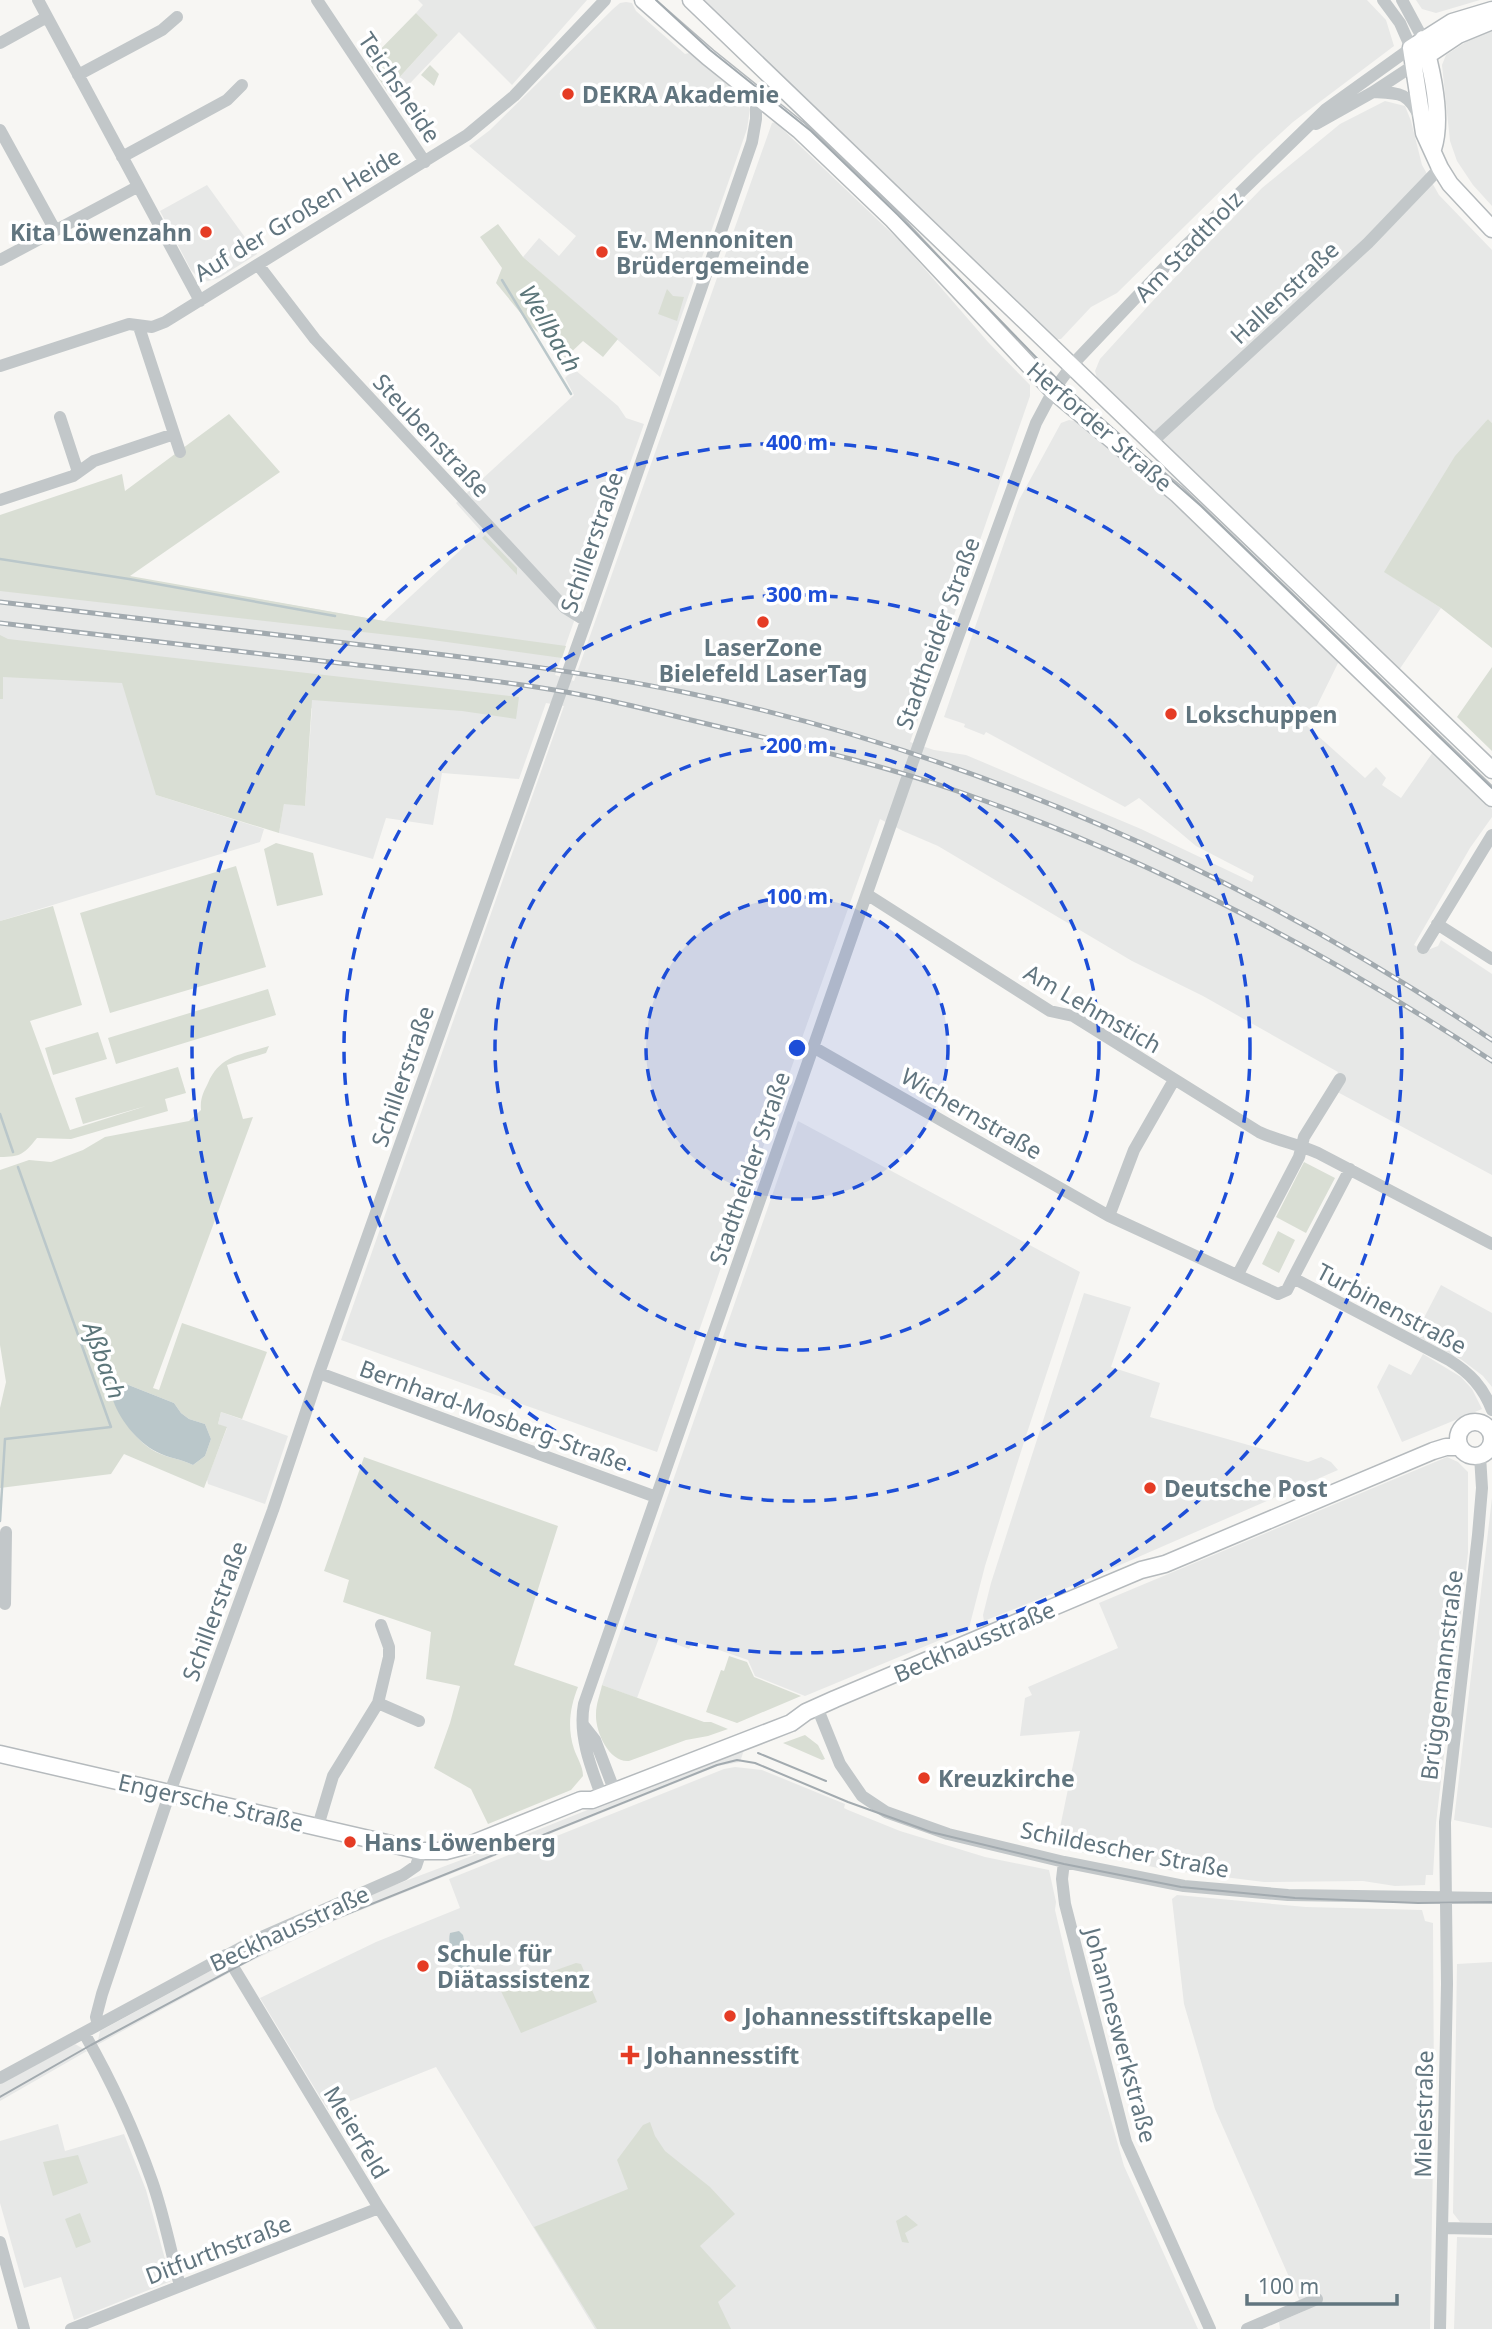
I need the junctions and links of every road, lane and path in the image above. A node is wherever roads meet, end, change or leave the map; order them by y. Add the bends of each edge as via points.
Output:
1 (38, 0) edge
2 (317, 0) edge
3 (606, 0) edge
4 (643, 0) edge
5 (691, 0) edge
6 (1384, 0) edge
7 (1402, 0) edge
8 (1492, 10) edge
9 (47, 17) junction
10 (177, 18) dead end
11 (1492, 21) edge
12 (0, 43) edge
13 (1417, 43) junction
14 (1421, 60) junction
15 (78, 75) junction
16 (242, 85) dead end
17 (1373, 92) junction
18 (756, 96) junction
19 (778, 113) junction
20 (1423, 123) junction
21 (1307, 129) junction
22 (0, 130) edge
23 (752, 142) junction
24 (1433, 149) junction
25 (121, 157) junction
26 (425, 162) junction
27 (1440, 168) junction
28 (137, 187) junction
29 (1492, 229) edge
30 (55, 230) junction
31 (0, 260) edge
32 (259, 265) junction
33 (200, 300) junction
34 (139, 327) junction
35 (1072, 365) junction
36 (0, 366) edge
37 (1053, 390) junction
38 (60, 417) dead end
39 (174, 434) junction
40 (1152, 442) junction
41 (180, 452) dead end
42 (78, 472) junction
43 (0, 500) edge
44 (586, 621) junction
45 (1492, 771) edge
46 (1492, 798) edge
47 (1492, 835) edge
48 (868, 895) junction
49 (1437, 924) junction
50 (1423, 947) dead end
51 (1492, 959) edge
52 (813, 1047) junction
53 (1340, 1079) dead end
54 (1174, 1080) junction
55 (1302, 1146) junction
56 (1350, 1169) junction
57 (1109, 1216) junction
58 (1492, 1244) edge
59 (1238, 1274) junction
60 (1293, 1278) junction
61 (319, 1373) junction
62 (1492, 1410) edge
63 (1490, 1431) edge
64 (1459, 1440) junction
65 (1480, 1456) junction
66 (656, 1497) junction
67 (6, 1532) dead end
68 (3, 1574) edge
69 (5, 1604) dead end
70 (381, 1625) dead end
71 (379, 1703) junction
72 (811, 1709) junction
73 (419, 1721) dead end
74 (0, 1754) edge
75 (607, 1789) junction
76 (170, 1792) junction
77 (318, 1826) junction
78 (421, 1851) junction
79 (1064, 1862) junction
80 (1492, 1898) edge
81 (1446, 1899) junction
82 (226, 1955) junction
83 (98, 2025) junction
84 (84, 2032) junction
85 (0, 2078) edge
86 (379, 2208) junction
87 (1442, 2228) junction
88 (1492, 2229) edge
89 (0, 2242) edge
90 (180, 2286) junction
91 (1317, 2299) dead end
92 (24, 2329) edge
93 (71, 2329) edge
94 (457, 2329) edge
95 (1210, 2329) edge
96 (1247, 2329) edge
97 (1440, 2329) edge

1 - 9 street, Auf der Großen Heide
2 - 26 street, Teichsheide
3 - 26 street, Auf der Großen Heide via 514,96
4 - 18 main road, Herforder Straße
5 - 35 main road, Herforder Straße
6 - 13 street
7 - 13 street
8 - 13 main road, Am Stadtholz via 1452,22
9 - 12 street
9 - 15 street, Auf der Großen Heide
10 - 15 street
11 - 14 main road, Am Stadtholz via 1458,35
13 - 14 main road
13 - 21 street, Am Stadtholz via 1326,109
14 - 17 street, Am Stadtholz
14 - 20 main road
14 - 24 main road via 1437,135
15 - 25 street, Auf der Großen Heide
16 - 25 street via 227,100
17 - 20 street via 1408,98
17 - 21 street, Am Stadtholz
18 - 19 main road, Herforder Straße
18 - 23 street, Schillerstraße
19 - 23 street, Schillerstraße via 767,117
19 - 37 main road, Herforder Straße via 893,220
20 - 24 main road
21 - 35 street, Am Stadtholz via 1228,203
22 - 30 street
23 - 44 street, Schillerstraße
24 - 27 main road
25 - 28 street, Auf der Großen Heide
26 - 32 street, Auf der Großen Heide
27 - 29 main road
27 - 40 street, Hallenstraße via 1368,243
28 - 30 street
28 - 33 street, Auf der Großen Heide
30 - 31 street
32 - 33 street, Auf der Großen Heide
32 - 44 street, Steubenstraße via 339,366 565,608
33 - 34 street via 165,322
34 - 36 street via 129,324
34 - 39 street
35 - 37 street, Am Stadtholz
35 - 40 main road, Herforder Straße
37 - 46 main road, Herforder Straße via 1177,494
37 - 48 street, Stadtheider Straße via 1013,486
38 - 42 street
39 - 41 street
39 - 42 street via 94,461
40 - 45 main road, Herforder Straße
42 - 43 street
44 - 61 street, Schillerstraße
47 - 49 street
48 - 52 street, Stadtheider Straße
48 - 54 street, Am Lehmstich via 1050,1011 1073,1016
49 - 50 street
49 - 51 street
52 - 57 street, Wichernstraße
52 - 66 street, Stadtheider Straße
53 - 55 street
54 - 55 street, Am Lehmstich via 1259,1132
54 - 57 street via 1134,1150
55 - 56 street, Am Lehmstich
55 - 59 street
56 - 58 street, Am Lehmstich
56 - 60 street
57 - 59 street, Turbinenstraße
59 - 60 street, Turbinenstraße via 1278,1294 1287,1290
60 - 62 street, Turbinenstraße via 1449,1360 1477,1383
61 - 66 street, Bernhard-Mosberg-Straße
61 - 76 street, Schillerstraße
63 - 64 main road via 1468,1423
63 - 65 main road via 1489,1449
64 - 65 main road via 1469,1456
64 - 72 main road, Beckhausstraße
65 - 81 street, Brüggemannstraße via 1477,1546 1445,1822
66 - 75 street, Stadtheider Straße via 584,1704 583,1726 595,1740
67 - 68 street
68 - 69 street
70 - 71 street via 389,1657
71 - 73 street
71 - 77 street via 333,1776
72 - 75 main road, Beckhausstraße via 791,1723
72 - 79 street, Schildescher Straße via 849,1779 876,1807 948,1835
74 - 76 main road, Engersche Straße
75 - 78 main road, Beckhausstraße via 588,1792 581,1800 469,1845
76 - 77 main road, Engersche Straße
76 - 83 street, Schillerstraße via 102,1994
77 - 78 main road, Engersche Straße
78 - 82 street, Beckhausstraße via 417,1864 403,1875 286,1924
79 - 81 street, Schildescher Straße via 1241,1892
79 - 95 street, Johanneswerkstraße via 1065,1904 1122,2130
80 - 81 street, Schildescher Straße
81 - 87 street, Mielestraße
82 - 83 street, Beckhausstraße
82 - 86 street, Meierfeld
83 - 84 street, Beckhausstraße
84 - 85 street, Beckhausstraße
84 - 90 street via 135,2138
86 - 90 street, Ditfurthstraße
86 - 94 street, Meierfeld
87 - 88 street
87 - 97 street, Mielestraße
89 - 92 street
90 - 93 street, Ditfurthstraße
91 - 96 street

